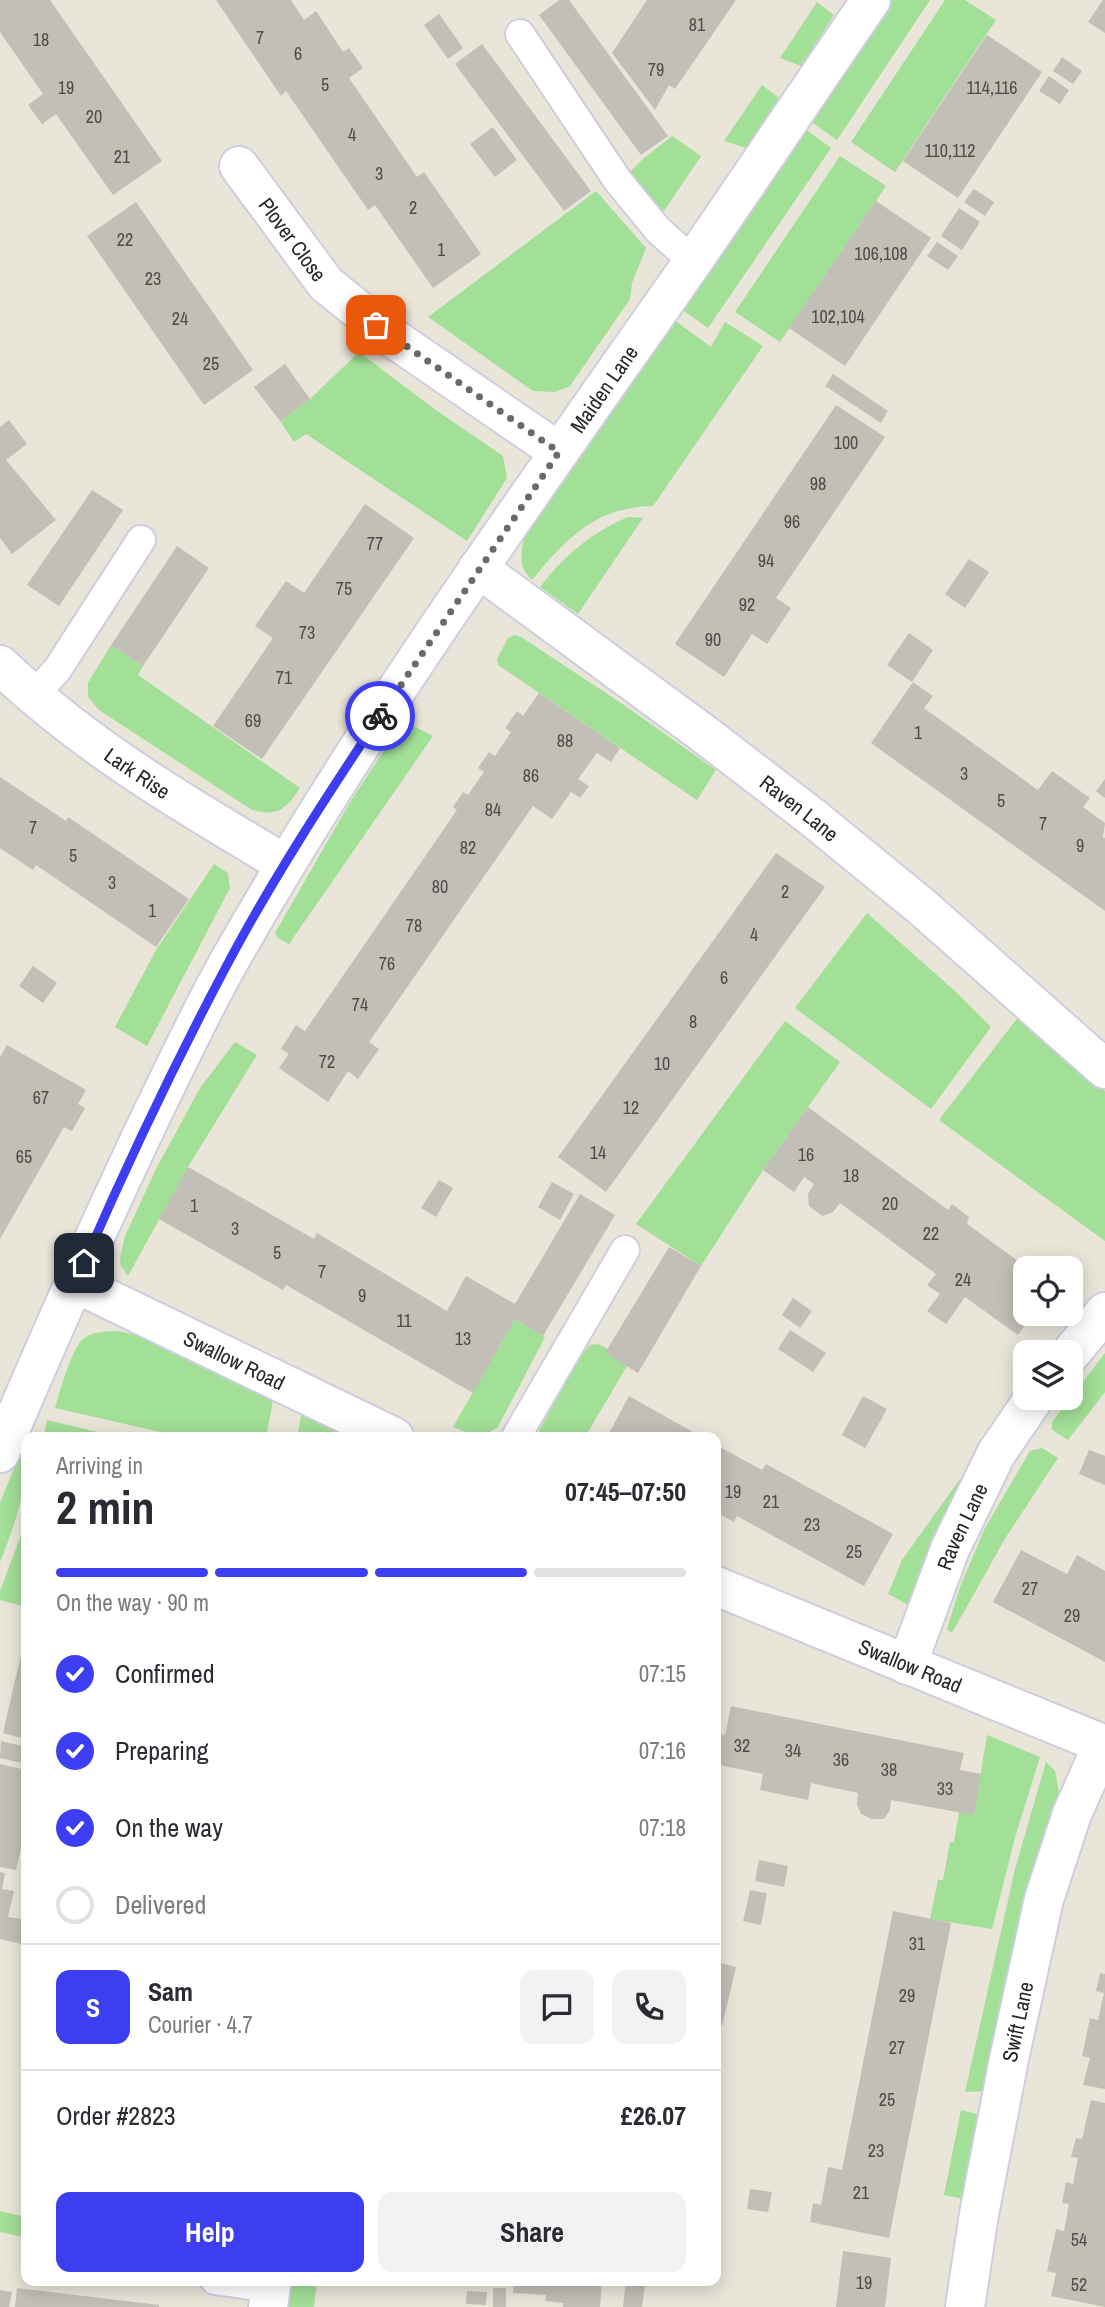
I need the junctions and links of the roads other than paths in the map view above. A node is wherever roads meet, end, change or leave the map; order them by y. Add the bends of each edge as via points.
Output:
1 (871, 0) edge
2 (520, 34) dead end
3 (239, 166) dead end
4 (693, 261) junction
5 (559, 452) junction
6 (141, 540) dead end
7 (478, 568) junction
8 (0, 665) edge
9 (33, 696) junction
10 (285, 864) junction
11 (1105, 1069) edge
12 (625, 1250) dead end
13 (75, 1283) junction
14 (1105, 1312) edge
15 (1082, 1340) edge
16 (1026, 1410) edge
17 (384, 1432) edge
18 (519, 1432) edge
19 (0, 1453) edge
20 (721, 1588) edge
21 (906, 1665) junction
22 (1104, 1745) edge
23 (242, 2286) edge
24 (270, 2292) edge
25 (965, 2307) edge

1 - 4 street, Maiden Lane
2 - 4 lane via 618,181 659,230
3 - 5 street, Plover Close via 326,284 393,338
4 - 5 street, Maiden Lane
5 - 7 street, Maiden Lane
6 - 9 lane via 57,670
7 - 10 street, Maiden Lane
7 - 11 street, Raven Lane via 813,817
8 - 9 street, Lark Rise
9 - 10 street, Lark Rise via 140,776
10 - 13 street, Maiden Lane via 174,1069
12 - 18 lane
13 - 17 street, Swallow Road
13 - 19 street, Maiden Lane
14 - 15 street
16 - 21 street, Raven Lane via 996,1454 950,1549
20 - 21 street, Swallow Road
21 - 22 street, Swallow Road
22 - 25 street, Swift Lane via 1072,1814 1044,1899 979,2214
23 - 24 lane

